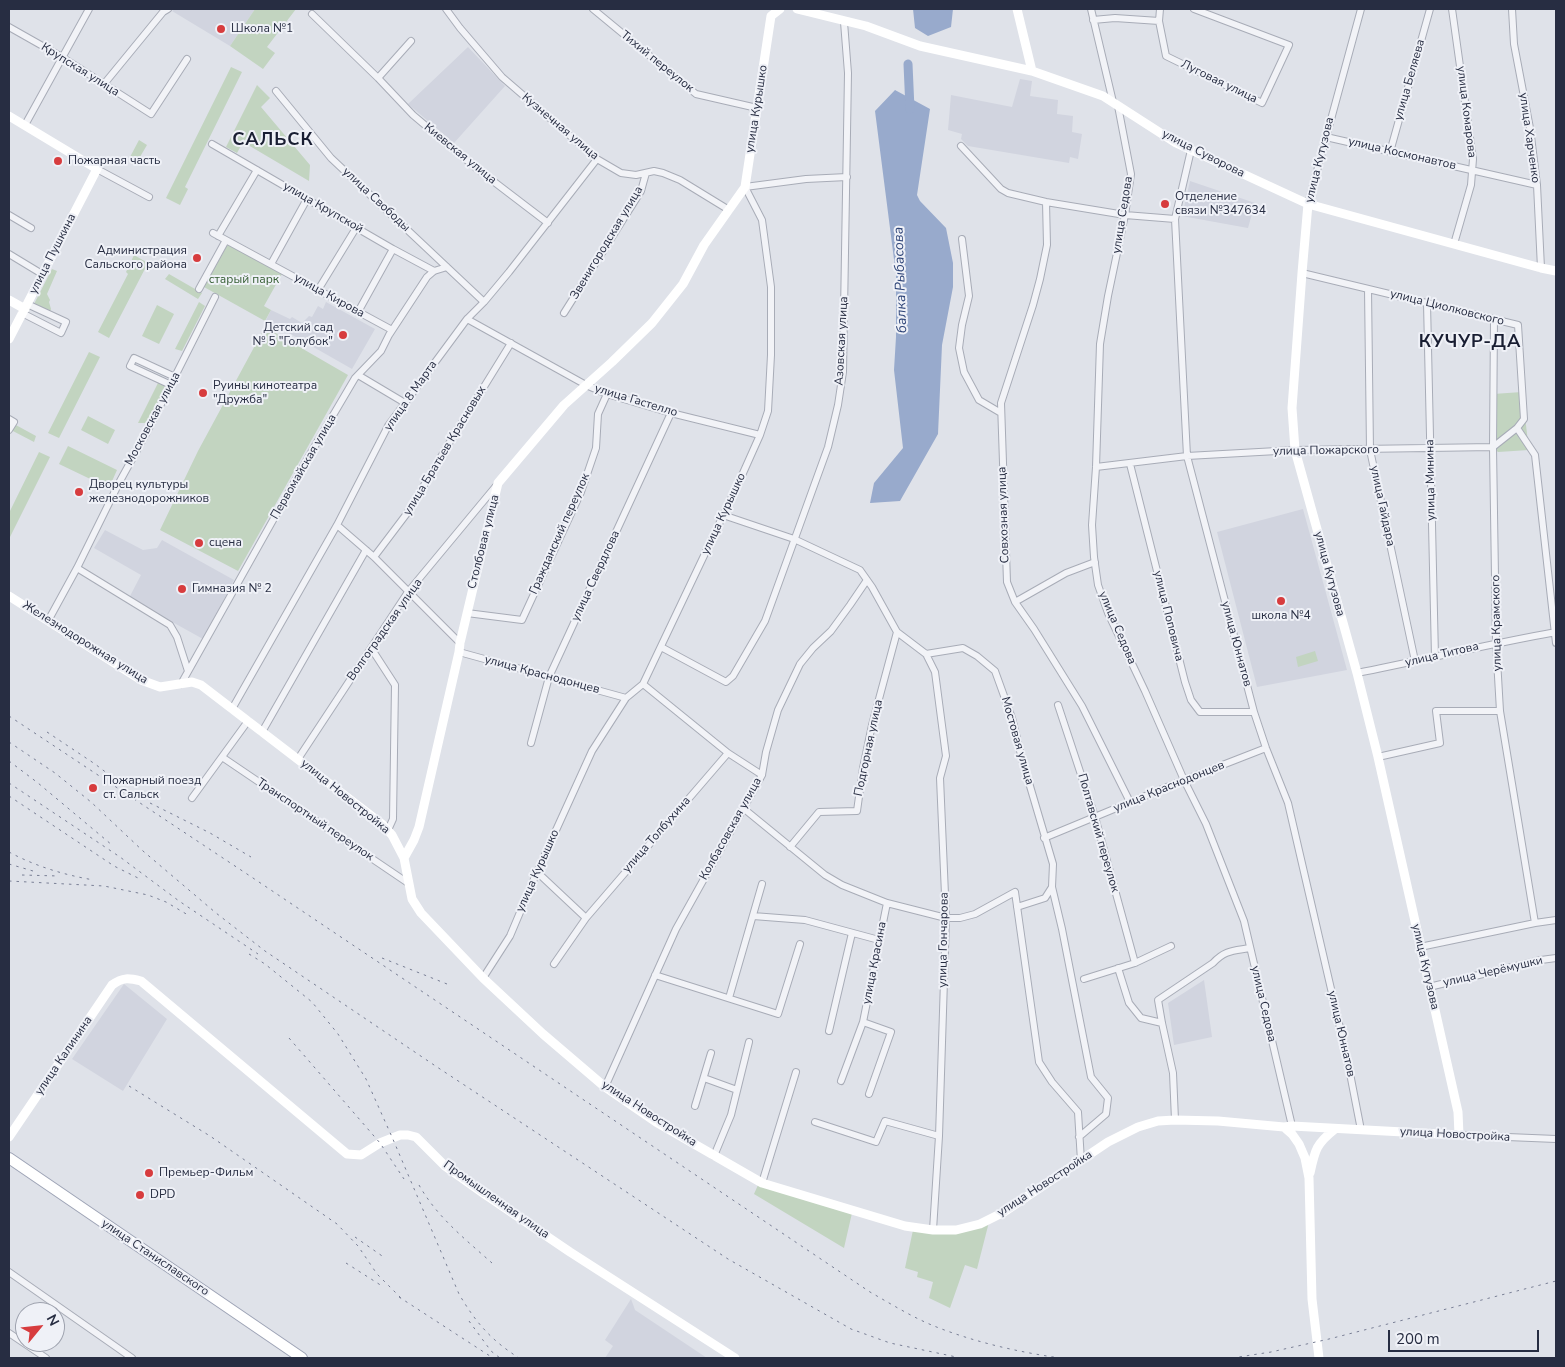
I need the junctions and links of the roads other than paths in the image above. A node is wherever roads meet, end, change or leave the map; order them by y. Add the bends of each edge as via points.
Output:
1 (89, 9) edge
2 (446, 9) edge
3 (593, 9) edge
4 (780, 9) edge
5 (797, 9) edge
6 (1017, 9) edge
7 (1091, 9) edge
8 (1160, 9) edge
9 (1194, 9) edge
10 (1361, 9) edge
11 (1430, 9) edge
12 (1452, 9) edge
13 (1512, 9) edge
14 (162, 10) edge
15 (312, 14) dead end
16 (1093, 20) junction
17 (844, 22) junction
18 (1159, 22) junction
19 (9, 27) edge
20 (411, 40) dead end
21 (62, 57) junction
22 (187, 59) dead end
23 (1032, 71) junction
24 (378, 78) junction
25 (104, 84) junction
26 (276, 91) dead end
27 (1115, 104) junction
28 (757, 108) junction
29 (9, 116) edge
30 (25, 125) junction
31 (1326, 137) junction
32 (212, 144) dead end
33 (961, 146) dead end
34 (1191, 150) junction
35 (1390, 152) junction
36 (596, 159) junction
37 (97, 169) junction
38 (257, 170) junction
39 (1472, 170) junction
40 (646, 173) junction
41 (847, 177) junction
42 (1537, 185) junction
43 (745, 187) junction
44 (149, 197) dead end
45 (307, 199) junction
46 (1046, 202) junction
47 (1308, 204) junction
48 (729, 210) junction
49 (9, 215) edge
50 (1125, 215) junction
51 (1175, 219) junction
52 (548, 224) junction
53 (31, 228) dead end
54 (356, 228) junction
55 (962, 239) dead end
56 (226, 240) junction
57 (1454, 244) junction
58 (393, 249) junction
59 (9, 254) edge
60 (271, 264) junction
61 (447, 268) junction
62 (1541, 268) junction
63 (434, 271) junction
64 (1556, 271) edge
65 (1302, 273) junction
66 (42, 274) junction
67 (199, 289) dead end
68 (1368, 289) junction
69 (318, 290) junction
70 (215, 297) dead end
71 (9, 300) edge
72 (484, 302) junction
73 (1427, 303) junction
74 (25, 308) junction
75 (358, 312) junction
76 (564, 313) dead end
77 (467, 319) junction
78 (1494, 319) junction
79 (392, 330) junction
80 (9, 339) edge
81 (511, 343) junction
82 (358, 375) junction
83 (175, 377) junction
84 (171, 385) junction
85 (586, 385) junction
86 (607, 394) junction
87 (405, 402) junction
88 (671, 413) junction
89 (1001, 413) junction
90 (9, 419) edge
91 (1518, 428) junction
92 (9, 430) edge
93 (760, 435) junction
94 (1493, 448) junction
95 (1431, 449) junction
96 (1295, 450) junction
97 (1370, 450) junction
98 (1187, 456) junction
99 (1130, 464) junction
100 (1096, 467) junction
101 (498, 483) junction
102 (723, 515) junction
103 (337, 525) junction
104 (794, 539) junction
105 (366, 550) junction
106 (374, 557) junction
107 (1095, 562) junction
108 (77, 568) junction
109 (867, 580) junction
110 (408, 592) junction
111 (9, 596) edge
112 (1014, 602) junction
113 (467, 613) junction
114 (48, 621) junction
115 (897, 632) junction
116 (1556, 632) edge
117 (1496, 642) junction
118 (1556, 643) edge
119 (661, 647) junction
120 (372, 648) junction
121 (459, 648) junction
122 (926, 654) junction
123 (1435, 657) junction
124 (1415, 661) junction
125 (188, 670) junction
126 (1357, 673) junction
127 (549, 677) junction
128 (192, 682) joint
129 (181, 684) junction
130 (643, 684) junction
131 (626, 698) junction
132 (1058, 705) dead end
133 (232, 709) junction
134 (1500, 711) junction
135 (1254, 712) junction
136 (248, 721) junction
137 (262, 732) junction
138 (531, 743) dead end
139 (1266, 748) junction
140 (728, 753) junction
141 (1378, 756) junction
142 (222, 757) junction
143 (298, 759) junction
144 (762, 775) junction
145 (1184, 780) junction
146 (192, 798) dead end
147 (1130, 802) junction
148 (743, 808) junction
149 (1095, 817) junction
150 (388, 830) junction
151 (1044, 838) junction
152 (790, 847) junction
153 (404, 858) junction
154 (537, 872) junction
155 (408, 883) junction
156 (762, 884) dead end
157 (1052, 887) junction
158 (886, 903) junction
159 (1017, 907) junction
160 (753, 916) junction
161 (586, 918) junction
162 (946, 918) junction
163 (1556, 920) edge
164 (1535, 923) junction
165 (852, 933) junction
166 (879, 940) junction
167 (800, 944) dead end
168 (1171, 946) dead end
169 (1420, 946) junction
170 (1250, 948) junction
171 (1556, 958) edge
172 (1135, 963) junction
173 (554, 964) dead end
174 (1118, 968) junction
175 (655, 975) junction
176 (121, 978) joint
177 (484, 978) junction
178 (1084, 979) dead end
179 (1430, 987) junction
180 (729, 998) junction
181 (863, 1022) junction
182 (1162, 1023) junction
183 (829, 1031) dead end
184 (749, 1042) dead end
185 (711, 1052) dead end
186 (796, 1072) dead end
187 (704, 1078) junction
188 (841, 1081) dead end
189 (606, 1088) junction
190 (737, 1090) junction
191 (869, 1094) dead end
192 (695, 1106) dead end
193 (1175, 1120) junction
194 (815, 1122) dead end
195 (1288, 1126) junction
196 (1334, 1129) junction
197 (1361, 1130) junction
198 (1459, 1135) junction
199 (939, 1136) junction
200 (9, 1137) edge
201 (1079, 1137) junction
202 (1556, 1139) edge
203 (714, 1156) junction
204 (9, 1158) edge
205 (1081, 1161) junction
206 (1309, 1178) junction
207 (762, 1184) junction
208 (933, 1230) junction
209 (9, 1272) edge
210 (9, 1333) edge
211 (46, 1358) edge
212 (132, 1358) edge
213 (302, 1358) edge
214 (734, 1358) edge
215 (1319, 1358) edge

1 - 21 street
2 - 36 street, Кузнечная улица via 502,77
3 - 28 street, Тихий переулок via 696,94
4 - 28 main road, улица Курышко via 771,16
5 - 17 main road, улица Суворова
6 - 23 main road
7 - 16 street, улица Седова
8 - 18 street, Луговая улица
9 - 18 street, Луговая улица via 1289,44 1262,103 1166,56
10 - 31 street, улица Кутузова
11 - 35 street, улица Беляева
12 - 39 street, улица Комарова
13 - 42 street, улица Харченко via 1514,44
14 - 25 street
15 - 24 street, Киевская улица
16 - 18 street via 1115,18
16 - 27 street, улица Седова
17 - 23 main road, улица Суворова via 866,26 920,46
17 - 41 street, Азовская улица via 848,73
19 - 21 street, Крупская улица
20 - 24 street
21 - 25 street, Крупская улица
21 - 30 street
22 - 25 street, Крупская улица via 151,114
23 - 27 main road, улица Суворова via 1103,96
24 - 52 street, Киевская улица via 413,116
26 - 61 street, улица Свободы via 331,158
27 - 34 main road, улица Суворова
27 - 50 street, улица Седова via 1131,174
28 - 43 main road, улица Курышко
29 - 30 main road
30 - 37 main road
31 - 35 street, улица Космонавтов
31 - 47 street, улица Кутузова
32 - 38 street, улица Крупской
33 - 46 street via 1001,189
34 - 47 main road, улица Суворова
34 - 51 street, улица Юннатов
35 - 39 street, улица Космонавтов
36 - 40 street, Кузнечная улица via 621,173
36 - 52 street, улица 8 Марта
37 - 44 street
37 - 66 main road, улица Пушкина
38 - 45 street, улица Крупской
38 - 56 street, улица Кирова via 216,234
39 - 42 street, улица Космонавтов
39 - 57 street, улица Комарова via 1471,185
40 - 48 street, Кузнечная улица via 654,171 672,176
40 - 76 street, Звенигородская улица via 641,191
41 - 43 street
41 - 104 street, Азовская улица via 843,372 828,447
42 - 62 street, улица Харченко
43 - 48 main road, Столбовая улица
43 - 93 street, улица Курышко via 762,220 771,287 768,411
45 - 54 street, улица Крупской
45 - 60 street
46 - 50 street
46 - 89 street, Совхозная улица via 1047,245 1033,305 1002,396
47 - 57 main road, улица Суворова
47 - 65 main road, улица Кутузова
48 - 85 main road, Столбовая улица via 704,245 683,284 652,323
49 - 53 street
50 - 51 street
50 - 100 street, улица Седова via 1100,344
51 - 98 street, улица Юннатов
52 - 72 street, улица 8 Марта
54 - 58 street, улица Крупской
54 - 69 street
55 - 89 street via 969,296 962,325 960,356 964,372 979,400
56 - 60 street, улица Кирова
56 - 67 street
57 - 62 main road, улица Суворова
58 - 63 street, улица Крупской
58 - 75 street
59 - 66 street
60 - 69 street, улица Кирова
61 - 63 street
61 - 72 street, улица Свободы
62 - 64 main road, улица Суворова
63 - 79 street, Первомайская улица
65 - 68 street, улица Циолковского
65 - 96 main road, улица Кутузова via 1292,408
66 - 74 main road, улица Пушкина
68 - 73 street, улица Циолковского
68 - 97 street, улица Гайдара
69 - 75 street, улица Кирова
70 - 83 street, Московская улица
71 - 74 main road
72 - 77 street, улица 8 Марта
73 - 78 street, улица Циолковского
73 - 95 street, улица Минина
74 - 74 street via 61,333 66,322
74 - 80 main road, улица Пушкина
75 - 79 street, улица Кирова
77 - 81 street, улица Гастелло
77 - 87 street, улица 8 Марта
78 - 91 street, улица Циолковского via 1518,325 1524,419
78 - 94 street, улица Крамского
79 - 82 street, Первомайская улица via 381,351
81 - 85 street, улица Гастелло
81 - 106 street, улица Братьев Красновых via 408,512
82 - 87 street
82 - 125 street, Первомайская улица
83 - 84 street, Московская улица
83 - 84 street via 134,358 130,366
84 - 108 street, Московская улица
85 - 86 street, улица Гастелло
85 - 101 main road, Столбовая улица via 564,405
86 - 88 street, улица Гастелло
86 - 113 street, Гражданский переулок via 598,414 596,448 581,492 522,620
87 - 103 street, улица 8 Марта via 388,426
88 - 93 street, улица Гастелло
88 - 127 street, улица Свердлова
89 - 112 street, Совхозная улица via 1006,582
90 - 92 street via 14,422
91 - 94 street
91 - 116 street via 1535,455
93 - 102 street, улица Курышко
94 - 95 street, улица Пожарского
94 - 117 street, улица Крамского
95 - 97 street, улица Пожарского
95 - 123 street, улица Минина
96 - 97 street, улица Пожарского
96 - 98 street, улица Пожарского
96 - 126 main road, улица Кутузова
97 - 124 street, улица Гайдара
98 - 99 street, улица Пожарского
98 - 135 street, улица Юннатов
99 - 100 street, улица Пожарского
99 - 135 street, улица Поповича via 1191,700 1200,712
100 - 107 street, улица Седова via 1092,525
101 - 110 street, Волгоградская улица
101 - 113 main road, Столбовая улица
102 - 104 street
102 - 119 street, улица Курышко
103 - 105 street, улица Краснодонцев
103 - 133 street, улица 8 Марта
104 - 109 street via 860,570
104 - 119 street, Азовская улица via 765,621 733,676 726,682
105 - 106 street, улица Краснодонцев
105 - 137 street
106 - 110 street, улица Краснодонцев
107 - 112 street via 1066,573
107 - 145 street, улица Седова via 1098,585 1108,613
108 - 114 street, Московская улица
108 - 125 street via 170,625
109 - 115 street
109 - 144 street, Колбасовская улица via 830,631 800,664 778,710
110 - 120 street, Волгоградская улица
110 - 121 street, улица Краснодонцев
111 - 114 main road, Железнодорожная улица
112 - 147 street, Совхозная улица via 1082,706
113 - 121 main road, Столбовая улица
114 - 129 main road, Железнодорожная улица via 141,680 160,687
115 - 122 street
115 - 152 street, Подгорная улица via 872,725 857,812 819,812
116 - 117 street, улица Титова
116 - 118 street
117 - 123 street, улица Титова
117 - 134 street, улица Крамского
119 - 130 street, улица Курышко
120 - 143 street, Волгоградская улица
120 - 150 street via 395,685 393,819
121 - 127 street, улица Краснодонцев
121 - 153 main road, Столбовая улица via 420,827
122 - 151 street, Мостовая улица via 963,648 995,671 1012,718
122 - 162 street, улица Гончарова via 935,672 946,756 940,778
123 - 124 street, улица Титова
124 - 126 street, улица Титова
125 - 129 street, Первомайская улица
126 - 141 main road, улица Кутузова
127 - 131 street, улица Краснодонцев
127 - 138 street, улица Свердлова
128 - 129 main road, Железнодорожная улица
128 - 133 main road, улица Новостройка via 201,685
130 - 131 street, улица Курышко
130 - 140 street
131 - 154 street, улица Курышко via 592,751
132 - 149 street, Полтавский переулок
133 - 136 main road, улица Новостройка
134 - 141 street via 1436,711 1440,743
134 - 164 street, улица Крамского
135 - 139 street, улица Юннатов
136 - 137 main road, улица Новостройка
136 - 142 street
137 - 143 main road, улица Новостройка
139 - 145 street, улица Краснодонцев
139 - 197 street, улица Юннатов via 1288,803
140 - 144 street
140 - 161 street, улица Толбухина
141 - 169 main road, улица Кутузова
142 - 146 street
142 - 155 street, Транспортный переулок
143 - 150 main road, улица Новостройка
144 - 148 street, Колбасовская улица
145 - 147 street, улица Краснодонцев
145 - 170 street, улица Седова via 1206,824 1244,921
147 - 149 street, улица Краснодонцев
148 - 152 street
148 - 175 street, Колбасовская улица via 676,929
149 - 151 street, улица Краснодонцев
149 - 172 street, Полтавский переулок
150 - 153 main road, улица Новостройка
151 - 157 street, Мостовая улица via 1053,864
152 - 158 street via 824,875
153 - 155 main road, улица Новостройка
154 - 161 street
154 - 177 street, улица Курышко via 510,936
155 - 177 main road, улица Новостройка via 421,914
156 - 160 street
157 - 159 street via 1044,898
157 - 201 street, Мостовая улица via 1091,1077 1108,1098 1106,1114
158 - 162 street
158 - 166 street, улица Красина
159 - 162 street via 1014,892 975,914
159 - 201 street via 1039,1062 1078,1112
160 - 165 street via 805,920
160 - 180 street
161 - 173 street, улица Толбухина
162 - 199 street, улица Гончарова
163 - 164 street
164 - 169 street
165 - 166 street
165 - 183 street
166 - 181 street, улица Красина
167 - 180 street via 778,1014
168 - 172 street
169 - 179 main road, улица Кутузова
170 - 182 street via 1227,951 1158,1000
170 - 195 street, улица Седова
171 - 179 street, улица Черёмушки
172 - 174 street
174 - 178 street
174 - 182 street via 1129,1004 1141,1018
175 - 180 street
175 - 189 street, Колбасовская улица
176 - 200 main road, улица Калинина via 112,985
176 - 214 main road, Промышленная улица via 141,981 347,1154 361,1155 380,1142 400,1135 416,1137 445,1166 483,1193
177 - 189 main road, улица Новостройка
179 - 198 main road, улица Кутузова via 1458,1112
181 - 188 street, улица Красина
181 - 191 street, улица Красина via 891,1032
182 - 193 street via 1173,1073
184 - 190 street
185 - 187 street
186 - 207 street
187 - 190 street
187 - 192 street
189 - 203 main road, улица Новостройка
190 - 203 street via 731,1115
193 - 195 main road, улица Новостройка
193 - 205 main road, улица Новостройка via 1138,1127
194 - 199 street via 876,1142 885,1122
195 - 196 main road, улица Новостройка
195 - 206 main road via 1305,1158
196 - 197 main road, улица Новостройка
196 - 206 main road via 1317,1146
197 - 198 main road, улица Новостройка
198 - 202 street, улица Новостройка
199 - 208 street, улица Гончарова
201 - 205 street
203 - 207 main road, улица Новостройка
204 - 213 main road, улица Станиславского
205 - 208 main road, улица Новостройка via 1004,1212 980,1224 956,1230
206 - 215 main road via 1312,1299
207 - 208 main road, улица Новостройка via 904,1226
209 - 212 street
210 - 211 street

